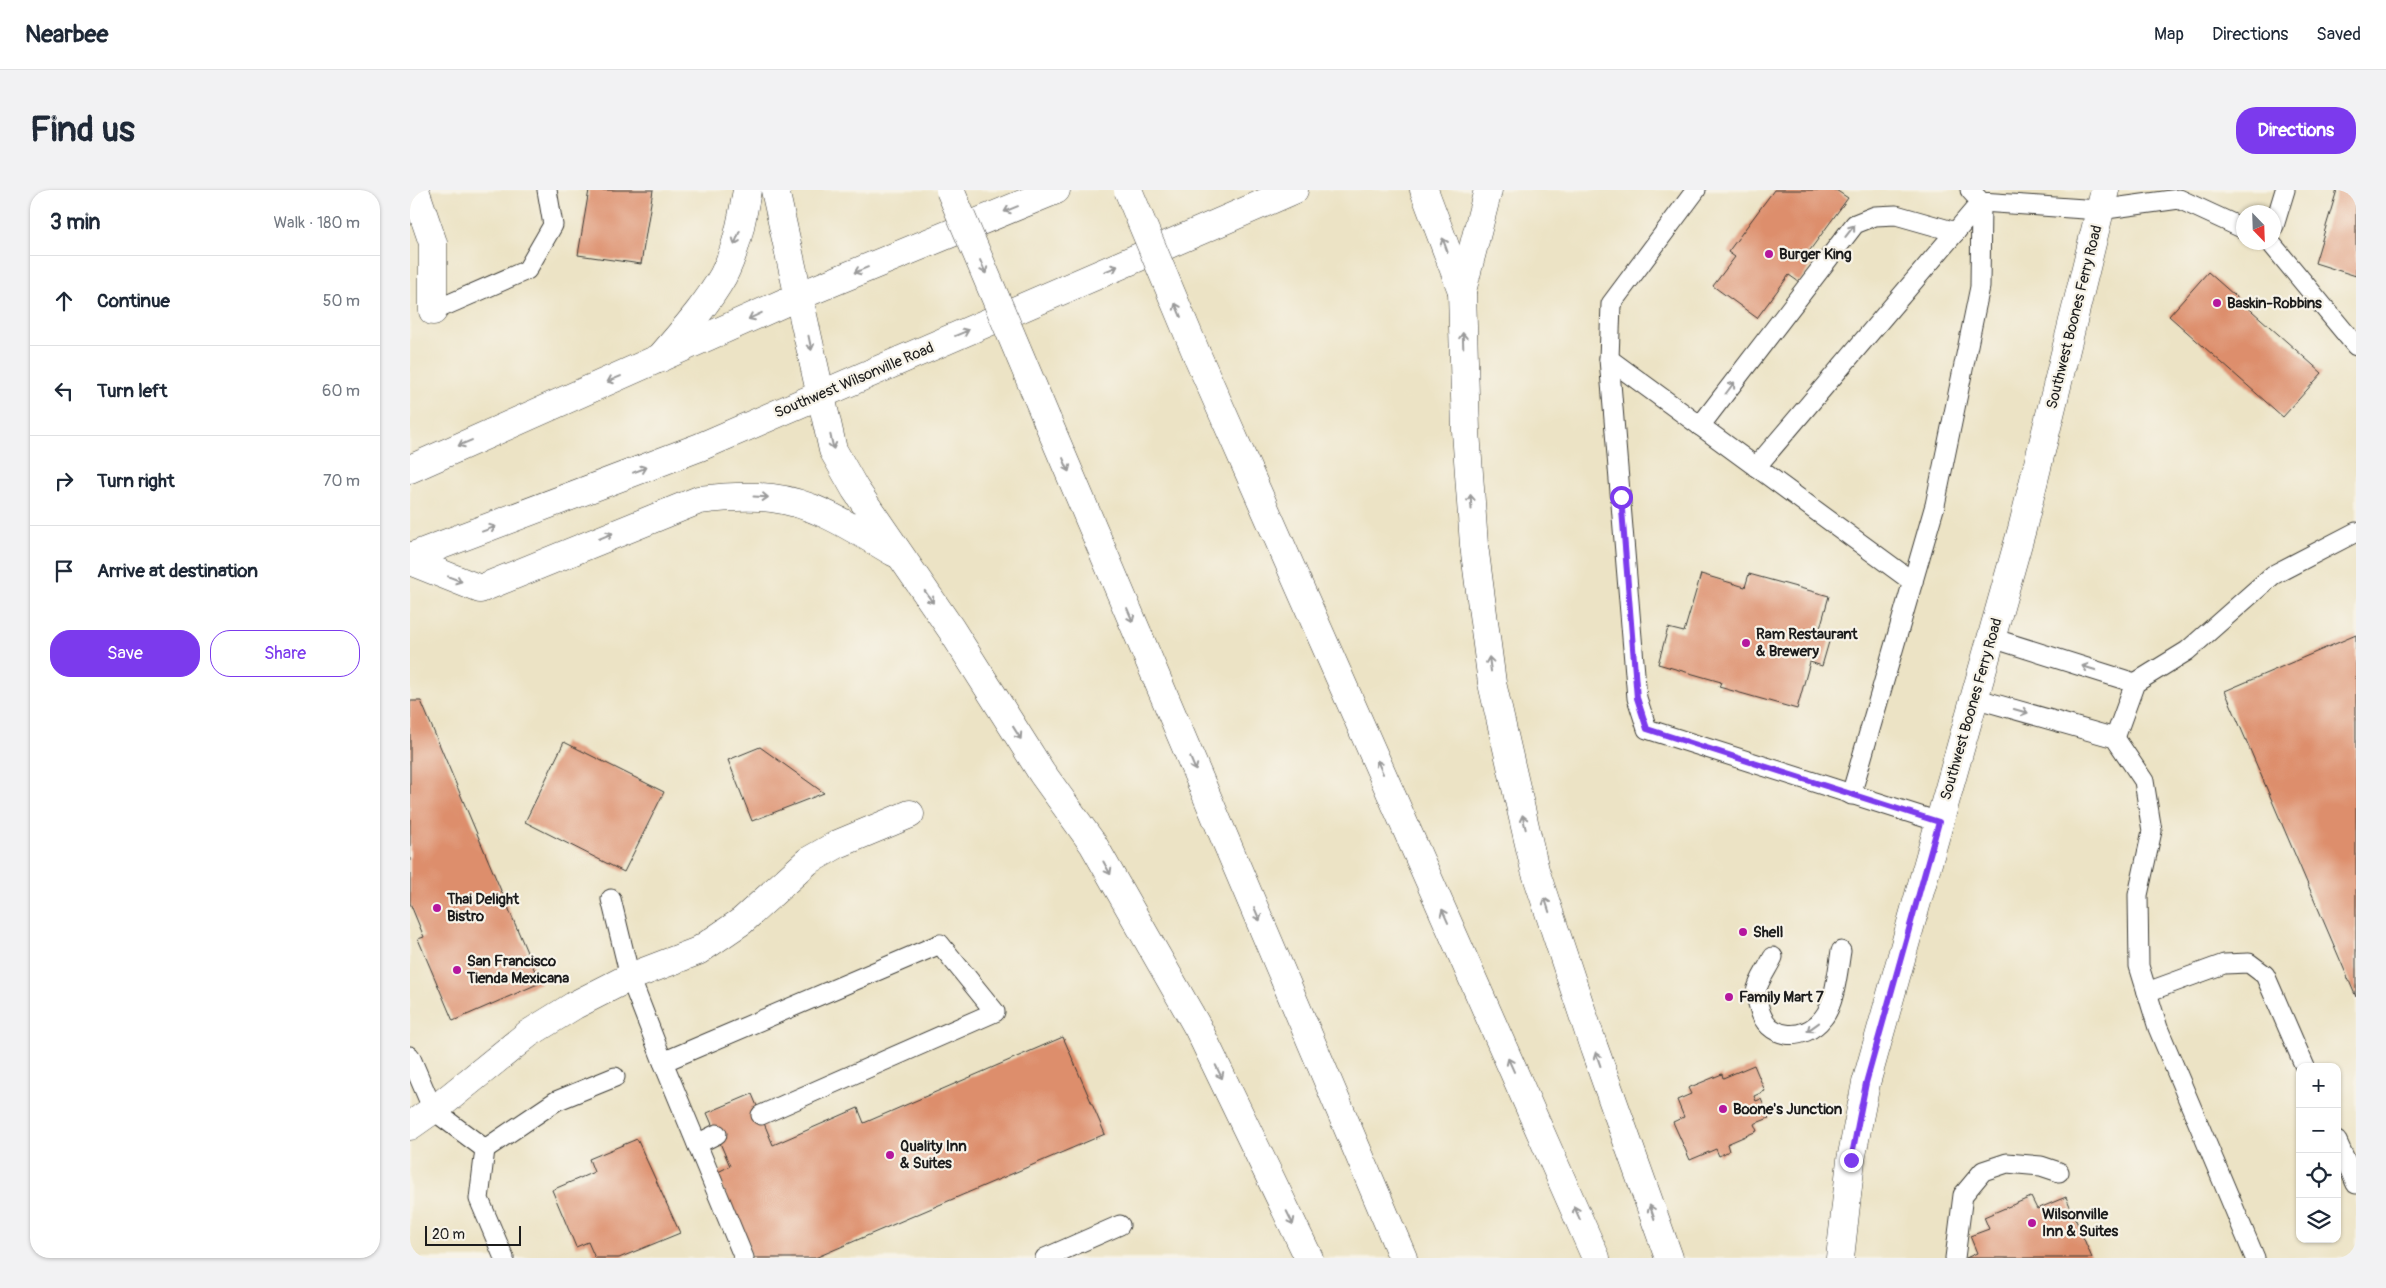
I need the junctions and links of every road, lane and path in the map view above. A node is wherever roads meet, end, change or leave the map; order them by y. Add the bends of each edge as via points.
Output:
1 (547, 190) edge
2 (747, 190) edge
3 (775, 190) edge
4 (950, 190) edge
5 (1056, 190) edge
6 (1128, 190) edge
7 (1294, 190) edge
8 (1424, 190) edge
9 (1488, 190) edge
10 (1696, 190) edge
11 (2285, 190) edge
12 (418, 194) edge
13 (1975, 196) edge
14 (2102, 200) edge
15 (2280, 205) edge
16 (2236, 225) edge
17 (1956, 232) junction
18 (2277, 250) edge
19 (1462, 291) junction
20 (799, 296) junction
21 (433, 311) joint
22 (2356, 346) edge
23 (659, 359) junction
24 (1608, 359) junction
25 (821, 394) junction
26 (1700, 426) junction
27 (1756, 467) junction
28 (410, 468) edge
29 (2356, 532) edge
30 (410, 557) edge
31 (901, 557) junction
32 (410, 561) edge
33 (1913, 582) junction
34 (1992, 638) junction
35 (2135, 683) junction
36 (1974, 698) junction
37 (2115, 738) junction
38 (1851, 795) junction
39 (910, 814) dead end
40 (1939, 822) junction
41 (611, 898) dead end
42 (1841, 951) dead end
43 (1773, 958) dead end
44 (630, 977) junction
45 (2147, 992) junction
46 (410, 1056) edge
47 (663, 1062) junction
48 (2303, 1063) edge
49 (615, 1077) dead end
50 (433, 1110) junction
51 (761, 1115) dead end
52 (410, 1126) edge
53 (716, 1134) dead end
54 (697, 1144) junction
55 (485, 1149) junction
56 (2341, 1150) edge
57 (2059, 1172) dead end
58 (2356, 1184) edge
59 (1120, 1224) dead end
60 (504, 1258) edge
61 (744, 1258) edge
62 (1045, 1258) edge
63 (1309, 1258) edge
64 (1404, 1258) edge
65 (1596, 1258) edge
66 (1669, 1258) edge
67 (1840, 1258) edge
68 (1956, 1258) edge
69 (2255, 1258) edge

1 - 21 lane via 553,225 527,270
2 -> 23 main road via 740,229 722,276 692,320
3 - 20 main road
4 -> 64 main road, bridge
5 -> 20 main road
65 -> 6 main road, bridge
25 -> 7 main road, Southwest Wilsonville Road
19 -> 8 main road
9 - 19 main road
10 - 24 lane via 1611,304
11 - 15 lane
12 - 21 main road via 433,243
13 - 14 lane
13 - 17 lane
13 - 33 lane via 1980,287 1935,505
14 - 16 lane via 2180,199
14 - 34 main road, Southwest Boones Ferry Road
26 -> 17 lane via 1855,224 1875,216 1896,215
17 - 27 lane
18 - 22 lane
66 -> 19 main road via 1535,870 1492,683 1474,536 1466,431
20 -> 23 main road
20 -> 25 main road
23 -> 28 main road
24 - 26 lane
24 - 38 lane via 1637,698 1647,729
30 -> 25 main road, Southwest Wilsonville Road via 700,447
25 -> 31 main road via 833,450
26 - 27 lane
27 - 33 lane
29 - 35 lane via 2272,575 2187,651
32 -> 31 main road via 480,589 699,500 736,496 774,498 817,511
31 -> 63 main road via 951,629 1042,773 1093,844 1198,1028
33 - 38 lane
35 -> 34 lane
34 - 36 main road, Southwest Boones Ferry Road
35 - 37 lane
36 -> 37 lane
36 - 40 main road, Southwest Boones Ferry Road
37 - 45 lane via 2144,781 2152,831 2138,895 2139,966
38 - 40 lane
39 - 44 main road via 838,844 808,861 742,921 698,950
40 - 67 main road, Southwest Boones Ferry Road via 1866,1083 1851,1160
41 - 44 lane
42 -> 43 lane via 1825,1017 1811,1031 1789,1036 1769,1028 1761,1015 1756,993
44 - 47 lane
44 - 50 main road via 528,1034
45 - 48 lane via 2224,964 2249,963 2265,975
45 - 69 lane via 2158,1028
46 - 50 lane
47 - 51 lane via 940,944 995,1012
47 - 54 lane
49 - 55 lane via 556,1101
50 - 52 main road
50 - 55 lane
53 - 54 lane
54 - 61 lane
55 - 60 lane via 480,1199
56 - 58 lane
57 - 68 lane via 2041,1166 2007,1163 1983,1171 1963,1195
59 - 62 lane

